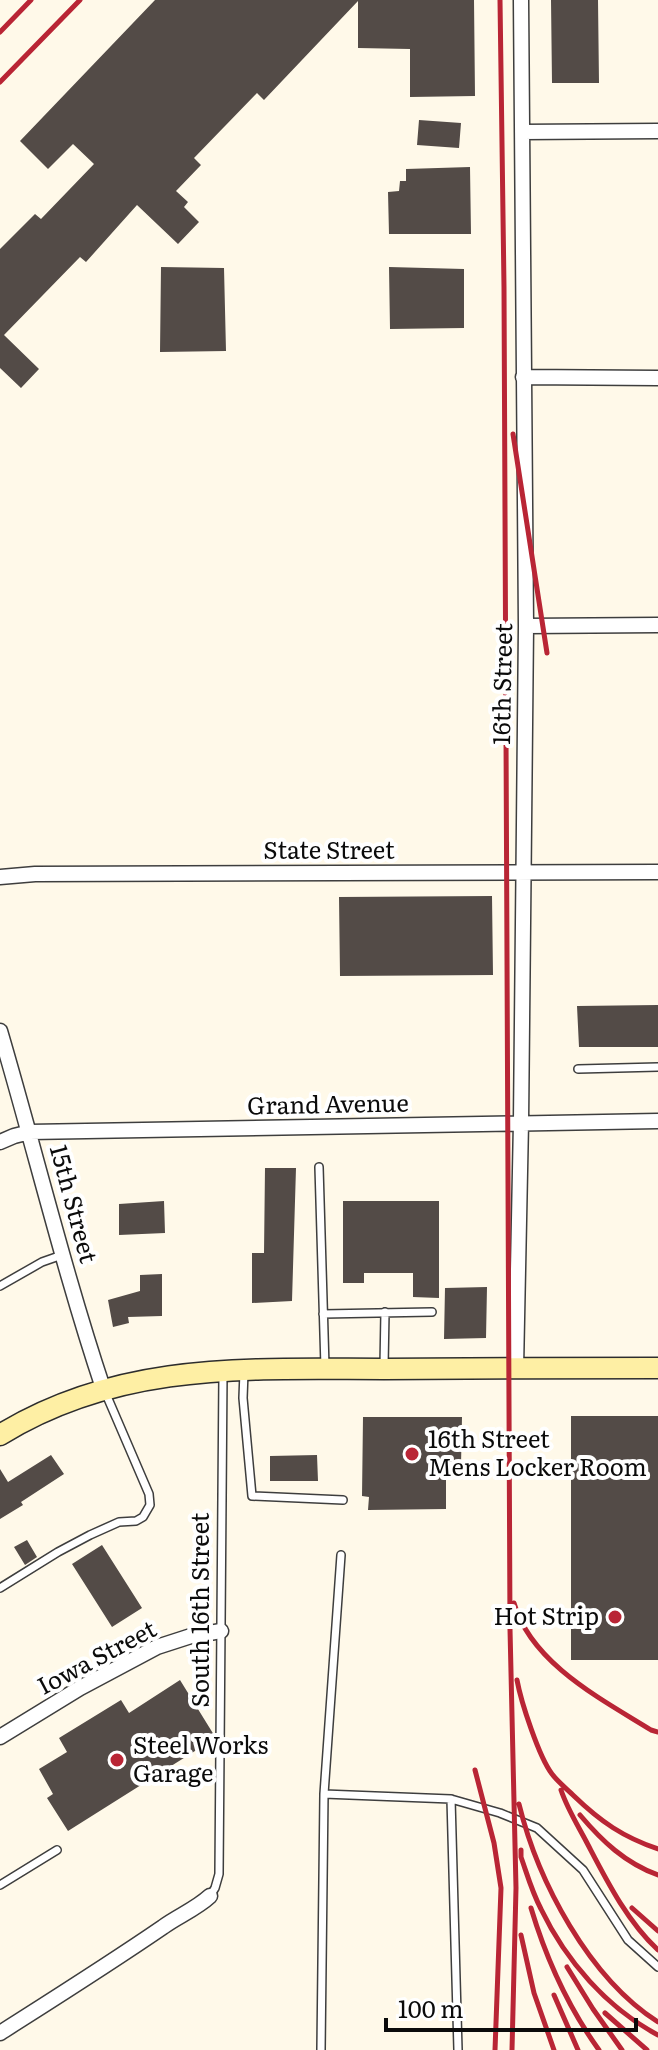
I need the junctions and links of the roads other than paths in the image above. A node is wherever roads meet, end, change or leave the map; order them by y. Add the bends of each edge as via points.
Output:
1 (521, 0) edge
2 (658, 131) edge
3 (522, 132) junction
4 (523, 377) junction
5 (658, 378) edge
6 (658, 625) edge
7 (526, 626) junction
8 (658, 872) edge
9 (523, 873) junction
10 (0, 877) edge
11 (0, 1031) edge
12 (658, 1067) edge
13 (578, 1069) dead end
14 (658, 1121) edge
15 (521, 1122) junction
16 (30, 1132) junction
17 (0, 1142) edge
18 (319, 1167) dead end
19 (64, 1254) junction
20 (0, 1286) edge
21 (385, 1312) junction
22 (432, 1312) dead end
23 (323, 1314) junction
24 (516, 1368) junction
25 (658, 1368) edge
26 (325, 1369) junction
27 (384, 1369) junction
28 (244, 1370) junction
29 (223, 1371) junction
30 (103, 1388) junction
31 (0, 1435) edge
32 (343, 1500) dead end
33 (341, 1555) dead end
34 (0, 1588) edge
35 (221, 1631) junction
36 (0, 1737) edge
37 (324, 1794) junction
38 (451, 1799) junction
39 (57, 1850) dead end
40 (0, 1885) edge
41 (210, 1896) joint
42 (658, 1967) edge
43 (0, 2033) edge
44 (321, 2050) edge
45 (458, 2050) edge

1 - 3 street, 16th Street
2 - 3 street
3 - 4 street, 16th Street
4 - 5 street
4 - 7 street, 16th Street
6 - 7 street
7 - 9 street, 16th Street
8 - 9 street, State Street
9 - 10 street, State Street
9 - 15 street, 16th Street
11 - 16 street, 15th Street
12 - 13 lane
14 - 15 street, Grand Avenue
15 - 16 street, Grand Avenue
15 - 24 street, 16th Street
16 - 17 street, Grand Avenue
16 - 19 street, 15th Street
18 - 23 lane
19 - 20 lane
19 - 30 street, 15th Street
21 - 22 lane
21 - 23 lane
21 - 27 lane
23 - 26 lane
24 - 25 main road
24 - 27 main road
26 - 27 main road
26 - 28 main road
28 - 29 main road
28 - 32 lane via 252,1496
29 - 30 main road
29 - 35 lane, South 16th Street
30 - 31 main road
30 - 34 lane via 149,1494 148,1511 136,1521 90,1535
33 - 37 lane
35 - 36 street, Iowa Street via 157,1647
35 - 41 lane, South 16th Street via 219,1874
37 - 38 lane
37 - 44 lane
38 - 42 lane via 537,1828 583,1870 628,1940
38 - 45 lane
39 - 40 lane
41 - 43 street

